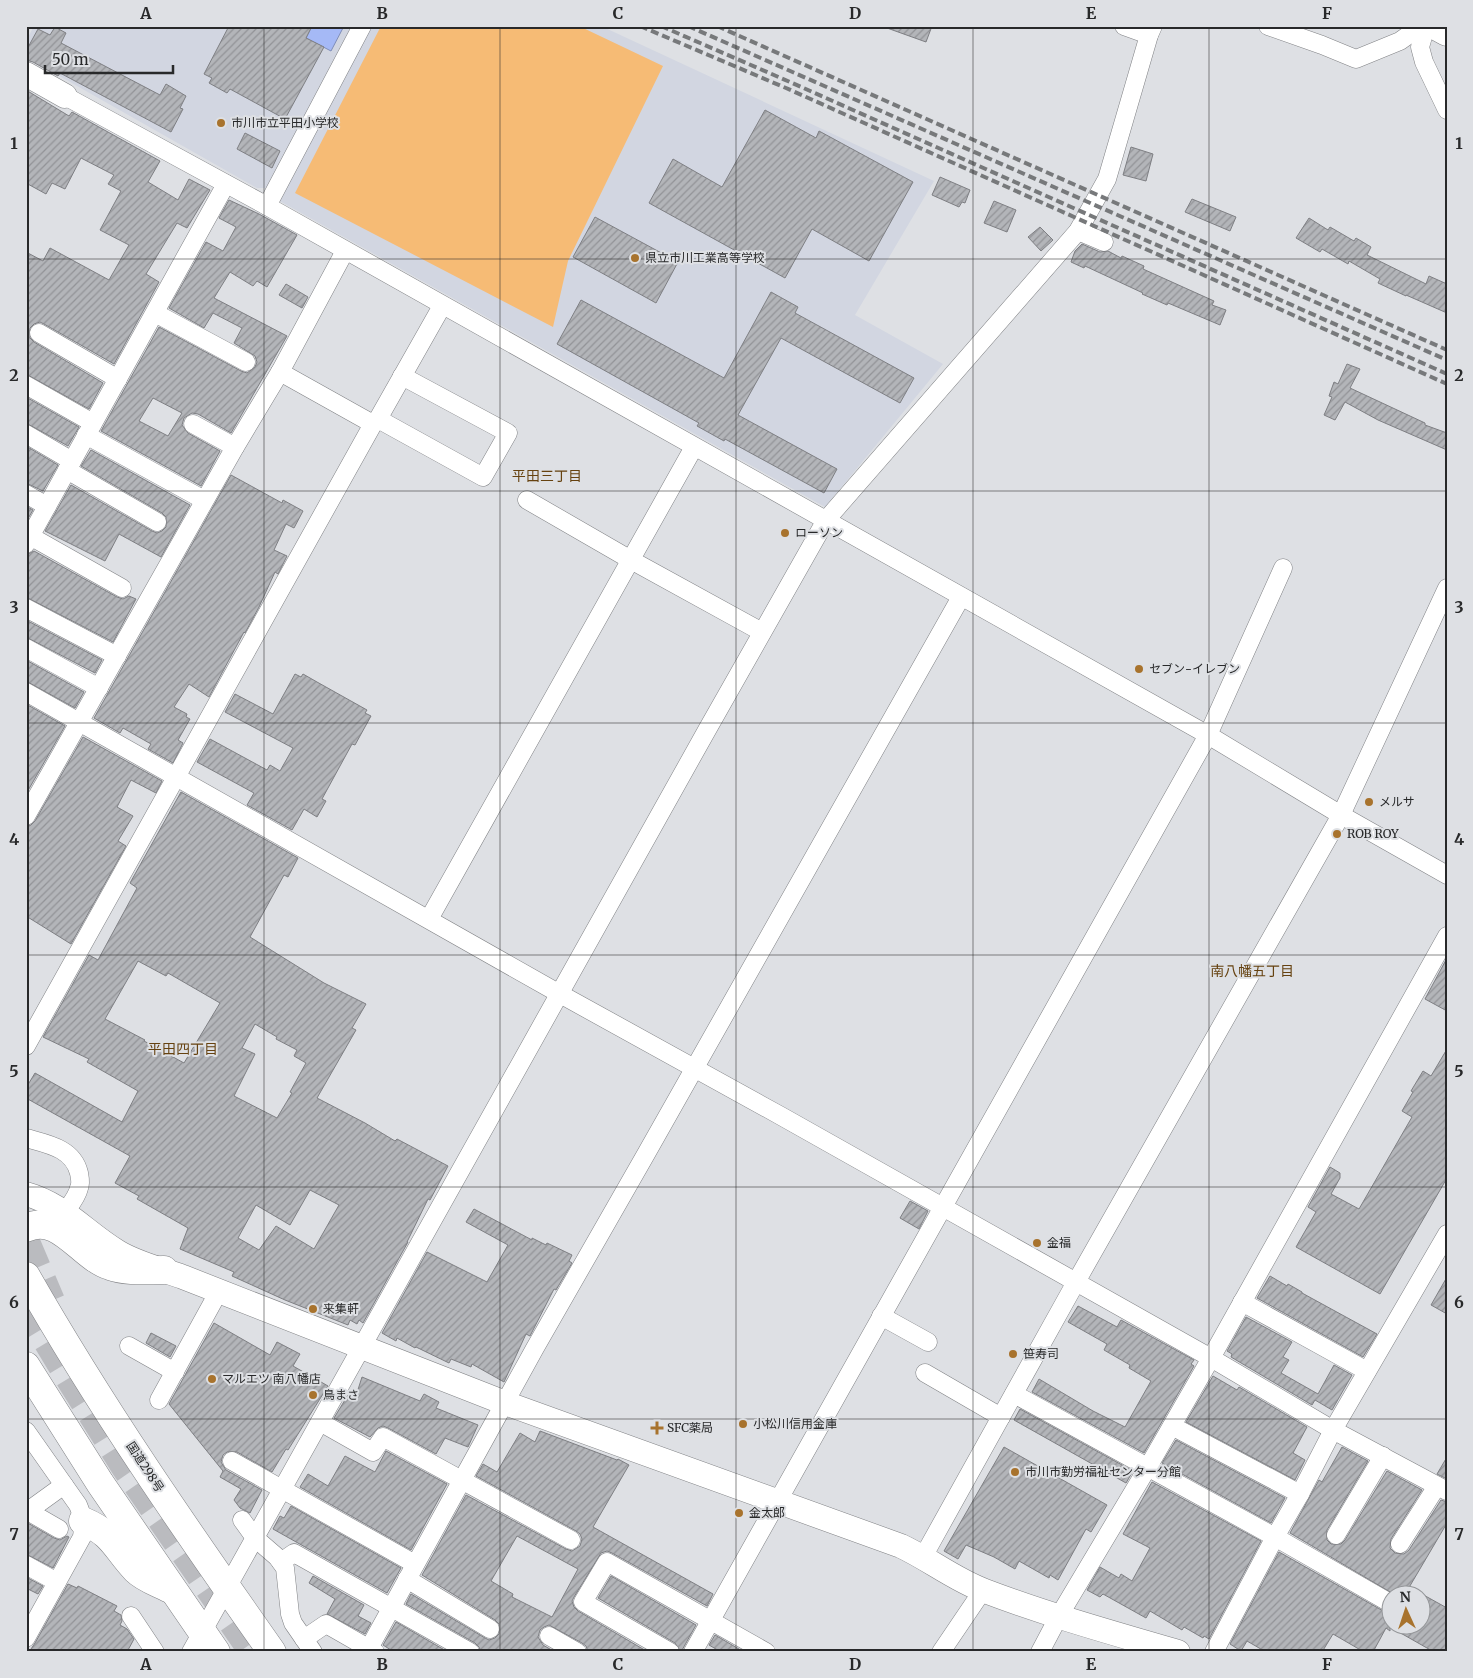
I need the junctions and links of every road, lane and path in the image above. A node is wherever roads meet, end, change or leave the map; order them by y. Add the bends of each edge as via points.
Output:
1 (362, 26) edge
2 (1124, 26) edge
3 (1421, 26) edge
4 (1426, 26) edge
5 (1436, 26) edge
6 (1273, 28) edge
7 (1151, 30) edge
8 (1447, 32) edge
9 (26, 74) edge
10 (65, 96) joint
11 (1447, 110) edge
12 (226, 184) junction
13 (267, 206) junction
14 (1078, 231) junction
15 (1104, 242) dead end
16 (344, 251) junction
17 (442, 306) junction
18 (155, 313) junction
19 (39, 333) dead end
20 (246, 362) dead end
21 (280, 372) junction
22 (402, 376) junction
23 (118, 379) junction
24 (26, 385) edge
25 (375, 421) junction
26 (194, 424) dead end
27 (90, 429) junction
28 (26, 434) edge
29 (235, 447) junction
30 (694, 448) junction
31 (70, 466) junction
32 (26, 494) edge
33 (204, 500) junction
34 (527, 500) dead end
35 (47, 506) junction
36 (826, 520) junction
37 (157, 522) dead end
38 (28, 540) edge
39 (631, 560) junction
40 (1283, 568) dead end
41 (122, 588) dead end
42 (1447, 588) edge
43 (961, 597) junction
44 (26, 608) edge
45 (762, 632) junction
46 (26, 648) edge
47 (117, 656) junction
48 (99, 688) junction
49 (26, 692) edge
50 (79, 722) junction
51 (1208, 735) junction
52 (177, 777) junction
53 (1341, 815) junction
54 (26, 816) edge
55 (1447, 875) edge
56 (429, 919) junction
57 (1447, 936) edge
58 (560, 994) junction
59 (26, 1046) edge
60 (695, 1068) junction
61 (26, 1138) edge
62 (26, 1194) edge
63 (942, 1207) junction
64 (65, 1212) junction
65 (26, 1228) edge
66 (1447, 1234) edge
67 (164, 1270) junction
68 (26, 1276) edge
69 (1076, 1282) junction
70 (220, 1291) junction
71 (1242, 1302) junction
72 (881, 1316) junction
73 (928, 1342) dead end
74 (129, 1346) dead end
75 (362, 1346) junction
76 (1211, 1358) junction
77 (26, 1366) edge
78 (1367, 1371) junction
79 (175, 1372) junction
80 (925, 1373) dead end
81 (1014, 1394) junction
82 (160, 1400) dead end
83 (505, 1404) junction
84 (1001, 1418) junction
85 (320, 1422) junction
86 (1172, 1426) junction
87 (1333, 1430) junction
88 (26, 1431) edge
89 (1383, 1456) junction
90 (232, 1461) dead end
91 (1148, 1467) junction
92 (461, 1480) junction
93 (64, 1485) junction
94 (1442, 1489) edge
95 (282, 1490) junction
96 (1300, 1494) junction
97 (776, 1501) junction
98 (27, 1510) edge
99 (242, 1520) dead end
100 (71, 1525) junction
101 (1336, 1535) dead end
102 (1275, 1537) junction
103 (255, 1538) junction
104 (571, 1540) dead end
105 (1400, 1544) dead end
106 (923, 1557) junction
107 (281, 1562) junction
108 (26, 1565) edge
109 (411, 1571) junction
110 (57, 1582) junction
111 (227, 1588) junction
112 (174, 1590) junction
113 (983, 1590) junction
114 (1380, 1597) edge
115 (391, 1607) junction
116 (130, 1616) dead end
117 (1059, 1616) junction
118 (710, 1620) junction
119 (490, 1629) dead end
120 (548, 1636) dead end
121 (26, 1638) edge
122 (203, 1645) edge
123 (308, 1646) edge
124 (370, 1651) edge
125 (155, 1652) edge
126 (272, 1652) edge
127 (470, 1652) edge
128 (576, 1652) edge
129 (670, 1652) edge
130 (692, 1652) edge
131 (766, 1652) edge
132 (941, 1652) edge
133 (1040, 1652) edge
134 (1178, 1652) edge
135 (1214, 1652) edge

1 - 13 street
2 - 7 street
3 - 6 street via 1400,41 1356,59
4 - 11 street via 1420,47
5 - 8 highway
7 - 14 street via 1107,179
9 - 10 street
10 - 12 street
12 - 13 street
12 - 18 street
13 - 16 street
14 - 15 street
14 - 36 street
16 - 17 street
16 - 21 street
17 - 22 street
17 - 30 street
18 - 20 street
18 - 23 street
19 - 23 street
21 - 25 street
21 - 29 street
22 - 25 street
22 - 25 street via 508,434 483,477
23 - 27 street
24 - 27 street
25 - 52 street
26 - 29 street
27 - 31 street
27 - 33 street
28 - 31 street
29 - 33 street
30 - 36 street
30 - 39 street
31 - 35 street
31 - 37 street
32 - 35 street
33 - 47 street
34 - 39 street
35 - 38 street
36 - 43 street
36 - 45 street
38 - 41 street
39 - 45 street
39 - 56 street
40 - 51 street
42 - 53 street
43 - 51 street
43 - 60 street
44 - 47 street
45 - 58 street
46 - 48 street
47 - 48 street
48 - 50 street
49 - 50 street
50 - 52 street
50 - 54 street
51 - 53 street
51 - 63 street
52 - 56 street
52 - 59 street
53 - 55 street
53 - 69 street
56 - 58 street
57 - 71 street
58 - 60 street
58 - 75 street
60 - 63 street
60 - 83 street
61 - 64 street via 59,1148 75,1163 80,1177 79,1188
62 - 64 street
63 - 69 street
63 - 72 street
64 - 67 street via 118,1252
65 - 67 highway via 39,1224 51,1226 108,1266
66 - 78 street
67 - 70 street
68 - 111 highway, 国道298号 via 108,1411
69 - 76 street
69 - 81 street
70 - 75 street
70 - 79 street
71 - 76 street
71 - 78 street
72 - 73 street
72 - 97 street
74 - 79 street
75 - 83 street
75 - 85 street
76 - 86 street
76 - 87 street
77 - 112 highway via 100,1483
78 - 87 street
79 - 82 street
80 - 84 street
81 - 84 street
81 - 91 street
83 - 92 street
83 - 97 street
84 - 106 street
85 - 92 street via 373,1452 383,1437
85 - 95 street
86 - 91 street
86 - 96 street
87 - 89 street
87 - 96 street
88 - 93 street
89 - 94 street
89 - 101 street
90 - 95 street
91 - 102 street
91 - 117 street
92 - 104 street
92 - 109 street
93 - 98 street
93 - 100 street via 78,1505
94 - 105 street
95 - 103 street
95 - 109 street
96 - 102 street
97 - 106 street
97 - 118 street
98 - 100 street
99 - 103 street
100 - 110 street via 82,1537
100 - 112 highway via 97,1527 106,1533 136,1571
102 - 114 street
102 - 135 street
103 - 107 street
103 - 111 street
106 - 113 street
107 - 115 street via 294,1553
107 - 123 street via 287,1576 290,1614
108 - 110 street
109 - 115 street
109 - 119 street
110 - 121 street
111 - 122 street
111 - 126 highway, 国道298号
112 - 122 highway
113 - 117 street
113 - 132 street
115 - 124 street
115 - 127 street
116 - 125 street
117 - 133 street
117 - 134 street
118 - 129 street via 607,1562 583,1602
118 - 130 street
118 - 131 street
120 - 128 street
123 - 124 street via 326,1624

